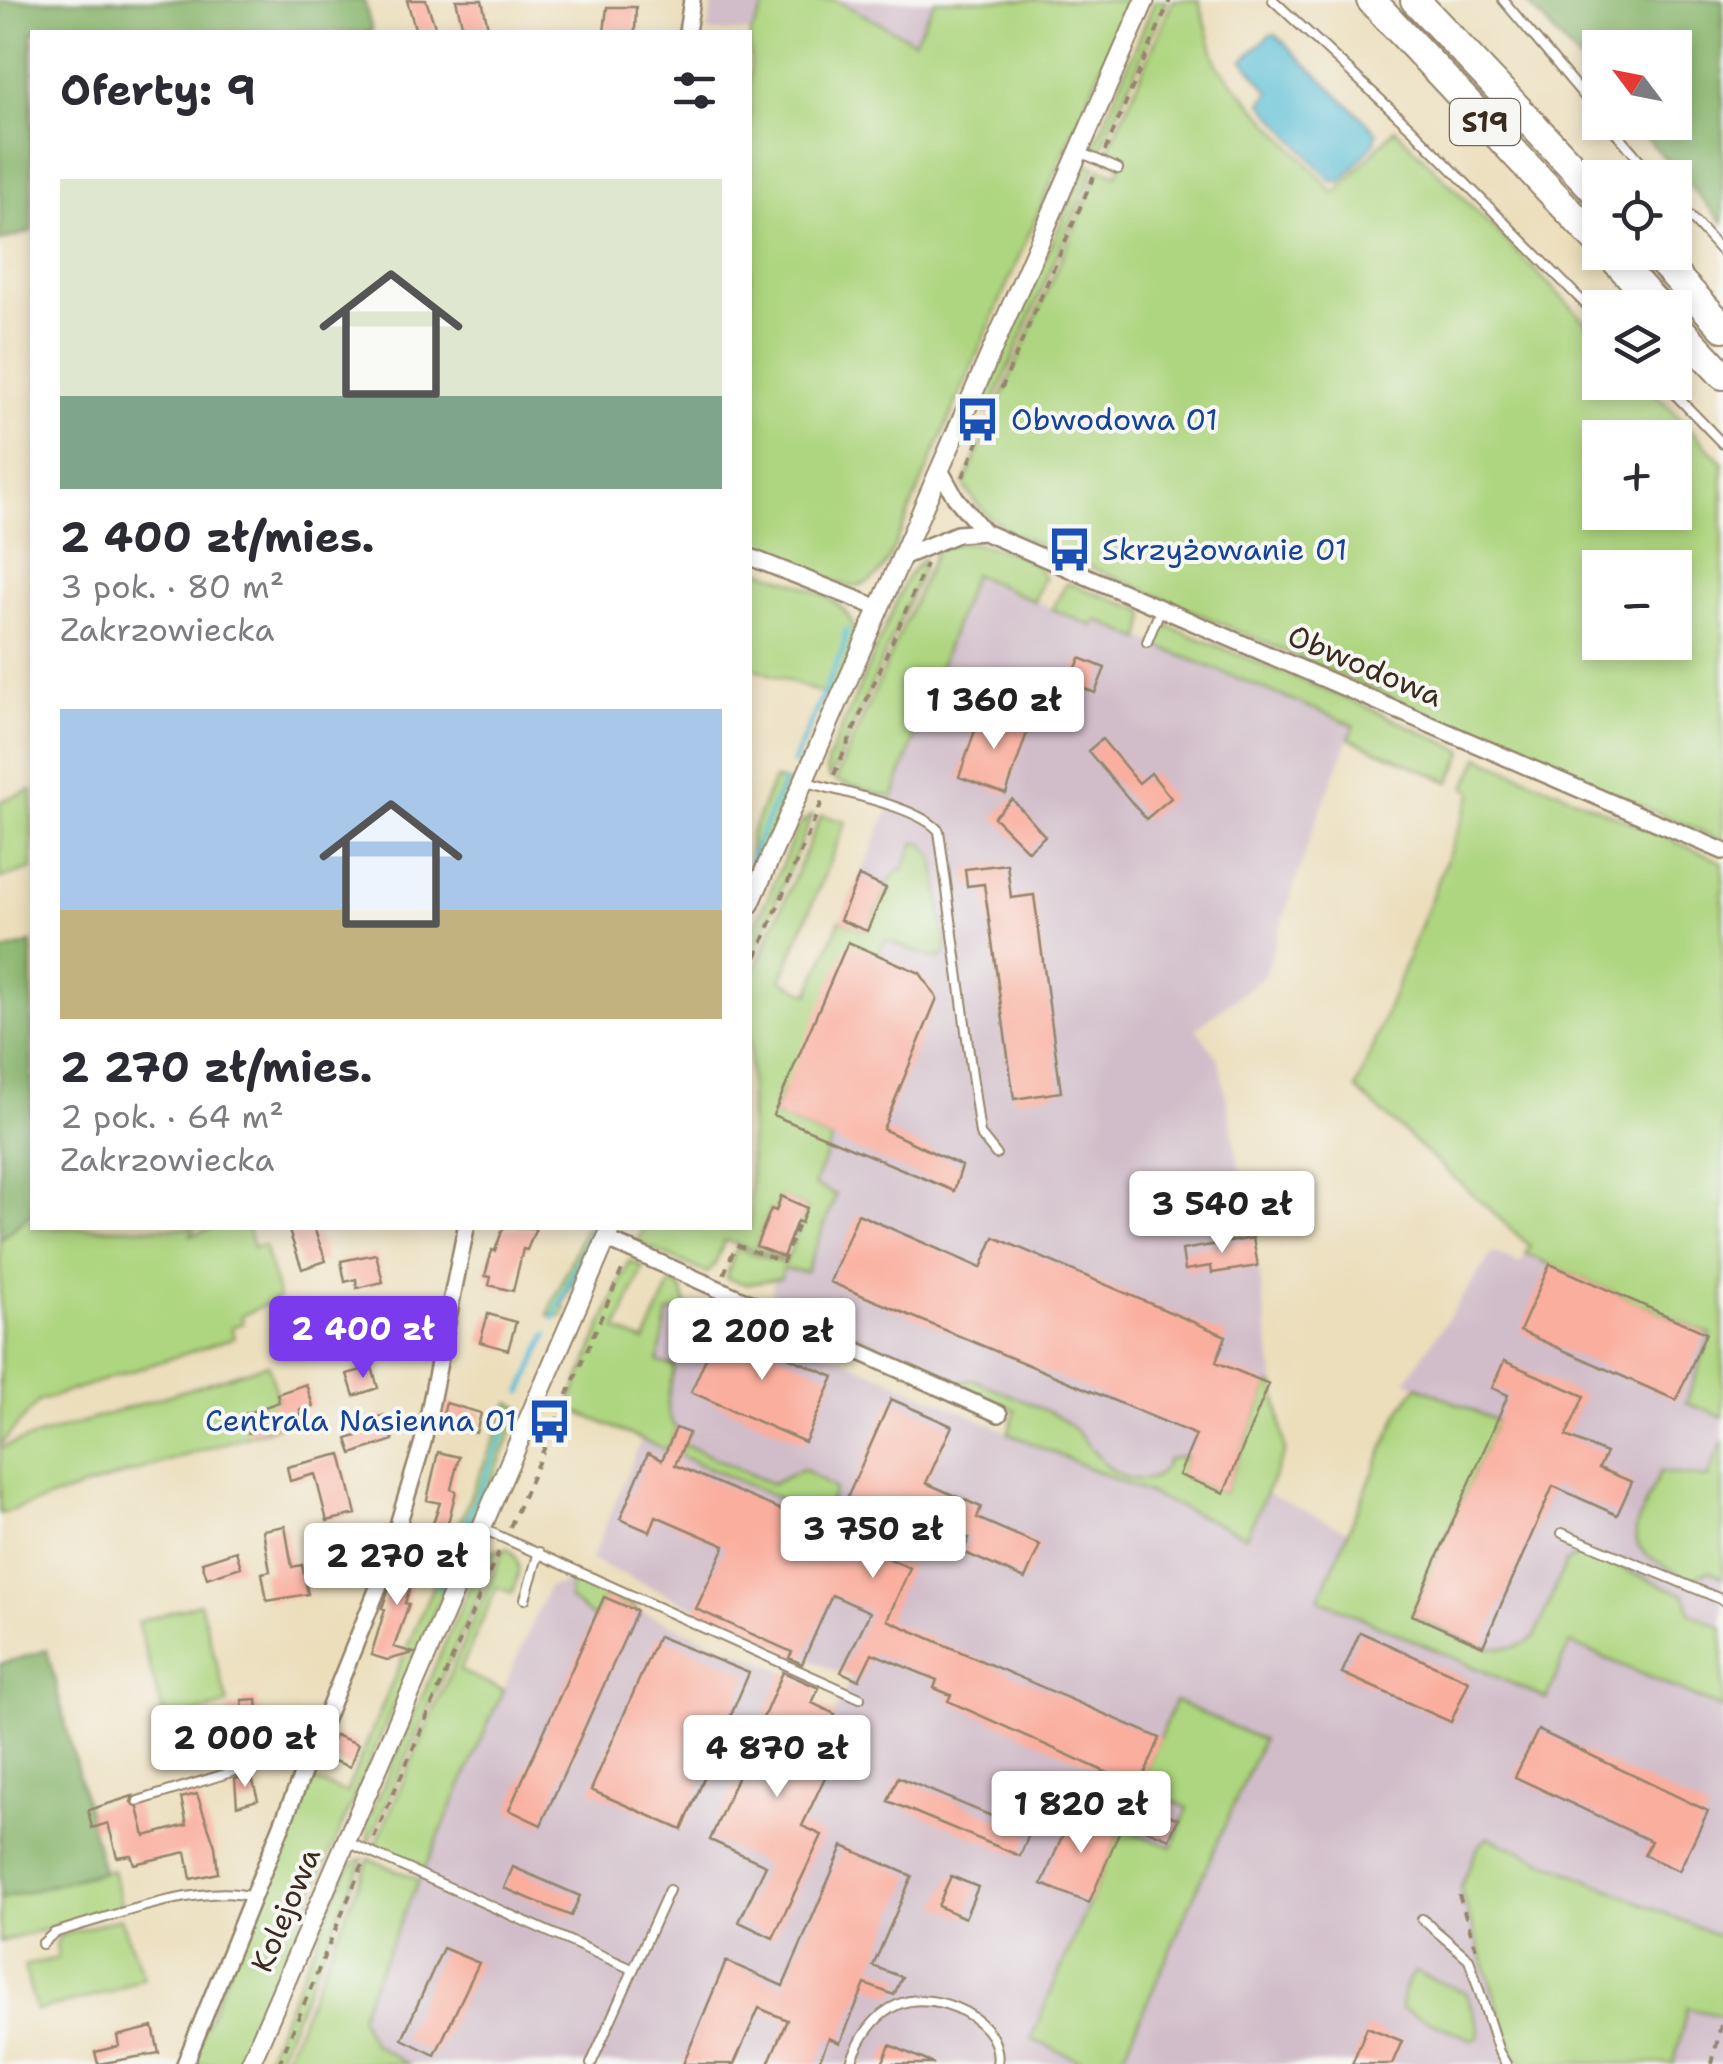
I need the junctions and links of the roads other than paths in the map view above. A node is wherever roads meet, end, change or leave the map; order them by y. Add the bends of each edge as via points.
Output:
1 (692, 0) edge
2 (1145, 0) edge
3 (1272, 0) edge
4 (1371, 0) edge
5 (1415, 0) edge
6 (1503, 0) edge
7 (687, 30) edge
8 (1582, 94) edge
9 (1622, 140) edge
10 (1080, 152) junction
11 (1640, 160) edge
12 (1118, 169) dead end
13 (1582, 177) edge
14 (1692, 219) edge
15 (1582, 225) edge
16 (1723, 254) edge
17 (1625, 270) edge
18 (1670, 270) edge
19 (1643, 290) edge
20 (1582, 300) edge
21 (1723, 327) edge
22 (1692, 342) edge
23 (1723, 375) edge
24 (1680, 400) edge
25 (1723, 444) edge
26 (940, 470) junction
27 (984, 532) junction
28 (902, 557) junction
29 (752, 558) edge
30 (880, 608) junction
31 (1161, 608) junction
32 (1148, 642) dead end
33 (803, 781) junction
34 (1723, 851) edge
35 (752, 899) edge
36 (996, 1154) dead end
37 (466, 1230) edge
38 (608, 1233) edge
39 (999, 1414) dead end
40 (481, 1528) junction
41 (1562, 1533) dead end
42 (538, 1552) junction
43 (525, 1599) dead end
44 (1723, 1600) edge
45 (860, 1698) dead end
46 (312, 1750) junction
47 (285, 1758) junction
48 (302, 1774) junction
49 (138, 1801) dead end
50 (345, 1842) junction
51 (669, 1890) dead end
52 (251, 1897) junction
53 (1422, 1918) dead end
54 (42, 1944) dead end
55 (632, 1969) junction
56 (185, 2064) edge
57 (250, 2064) edge
58 (591, 2064) edge
59 (850, 2064) edge
60 (997, 2064) edge
61 (1506, 2064) edge

1 - 7 street
2 - 10 street
3 - 20 lane via 1412,128
4 - 15 highway, S19
5 - 13 highway, S19
6 - 8 lane
9 - 11 lane
10 - 12 lane
10 - 26 street
14 - 16 lane
17 - 19 highway
18 - 21 highway
22 - 23 highway
24 - 25 lane
26 - 27 street, Obwodowa
26 - 28 street
27 - 28 street via 957,534
27 - 31 street, Obwodowa
28 - 30 street
29 - 30 street
30 - 33 street
31 - 32 lane
31 - 34 street, Obwodowa
33 - 35 street
33 - 36 lane via 890,806 939,830 980,1134
37 - 46 street via 399,1528
38 - 39 street
38 - 40 street, Kolejowa
40 - 42 lane
40 - 50 street, Kolejowa
41 - 44 lane
42 - 43 lane
42 - 45 lane
46 - 47 lane
46 - 48 street
47 - 48 lane
47 - 49 lane
48 - 52 street
50 - 55 lane
50 - 57 street, Kolejowa
51 - 55 lane
52 - 54 lane via 236,1892 174,1901 54,1932
52 - 56 street
53 - 61 lane via 1468,1959
55 - 58 lane
59 - 60 lane via 882,2013 910,2000 929,2000 974,2019 998,2048

